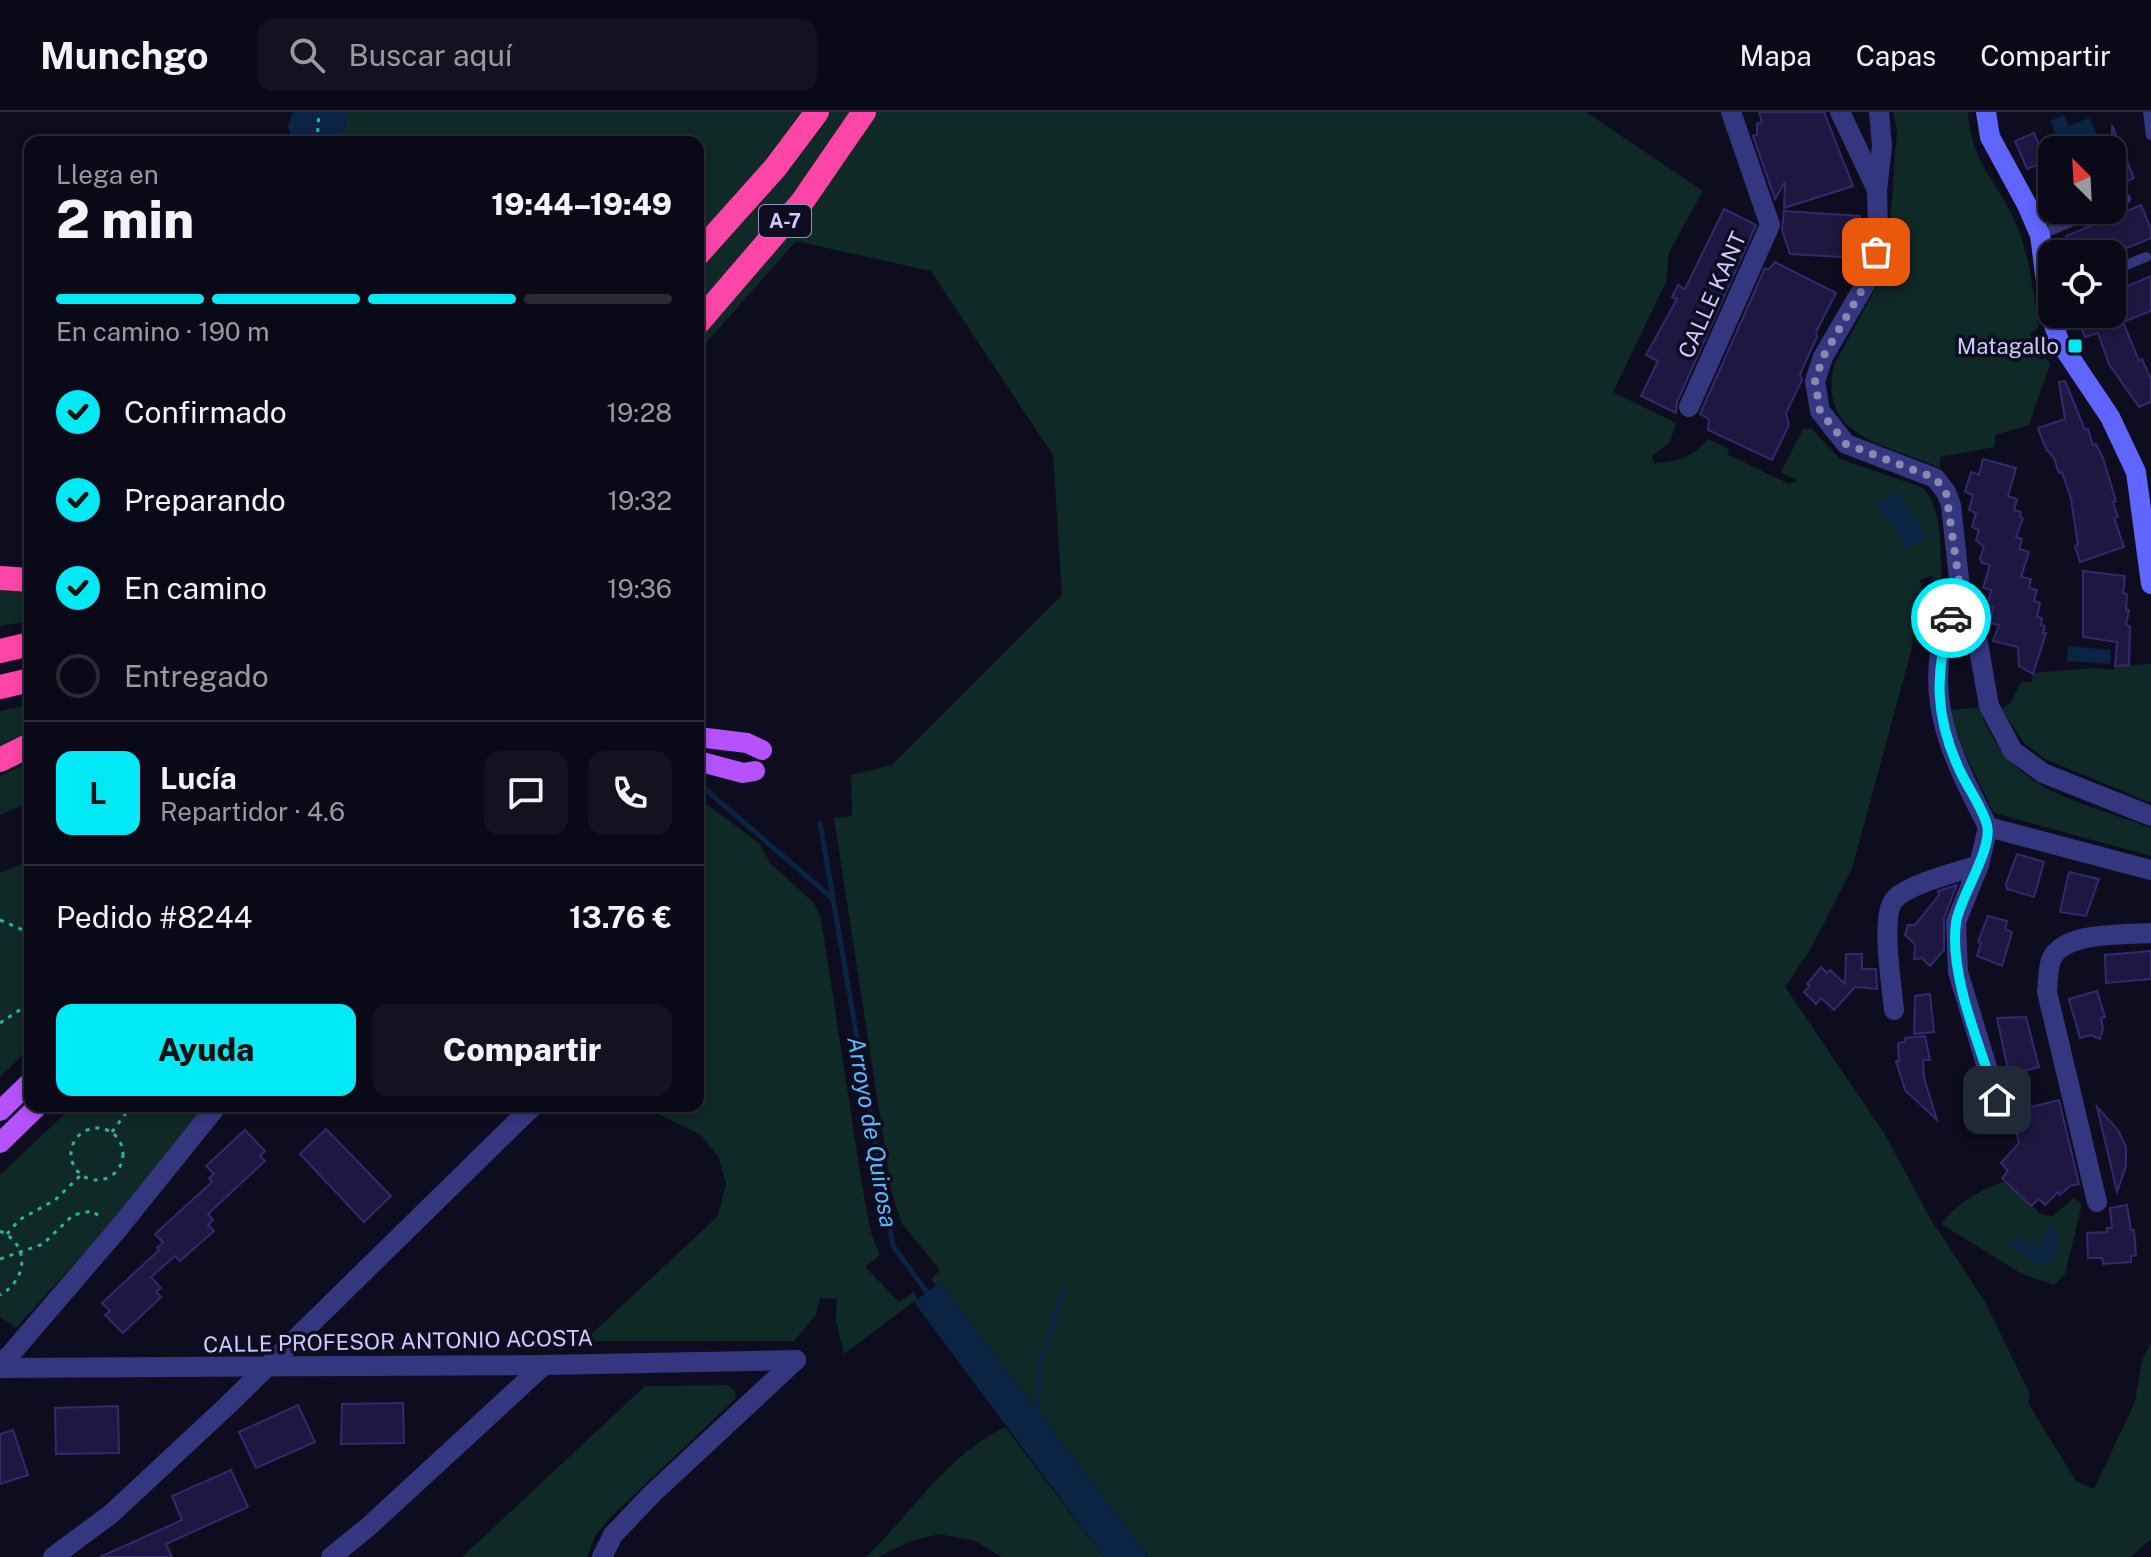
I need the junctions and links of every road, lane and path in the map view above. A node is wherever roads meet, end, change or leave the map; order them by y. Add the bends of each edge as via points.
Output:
1 (319, 112) edge
2 (817, 112) edge
3 (864, 112) edge
4 (1731, 112) edge
5 (1840, 112) edge
6 (1879, 112) edge
7 (1986, 112) edge
8 (2148, 112) edge
9 (2151, 135) edge
10 (317, 136) edge
11 (1877, 190) junction
12 (2066, 224) edge
13 (2040, 235) junction
14 (2041, 240) edge
15 (704, 247) edge
16 (2146, 257) dead end
17 (2126, 265) edge
18 (704, 316) edge
19 (2058, 328) edge
20 (1689, 407) dead end
21 (0, 578) edge
22 (24, 580) edge
23 (2151, 584) edge
24 (1960, 588) junction
25 (24, 645) edge
26 (0, 651) edge
27 (24, 681) edge
28 (0, 687) edge
29 (704, 738) edge
30 (24, 748) edge
31 (762, 750) joint
32 (0, 760) edge
33 (704, 763) edge
34 (755, 771) joint
35 (2151, 816) edge
36 (1988, 827) junction
37 (1979, 865) junction
38 (2151, 870) edge
39 (0, 920) edge
40 (24, 930) edge
41 (2151, 933) edge
42 (24, 1007) edge
43 (1894, 1010) dead end
44 (0, 1023) edge
45 (24, 1088) edge
46 (1997, 1100) dead end
47 (0, 1111) edge
48 (32, 1112) edge
49 (127, 1112) edge
50 (212, 1112) edge
51 (527, 1112) edge
52 (112, 1132) junction
53 (0, 1143) edge
54 (81, 1175) junction
55 (2097, 1202) dead end
56 (118, 1229) junction
57 (0, 1231) edge
58 (7, 1234) junction
59 (20, 1251) junction
60 (0, 1259) edge
61 (0, 1294) edge
62 (0, 1365) edge
63 (544, 1365) junction
64 (266, 1367) junction
65 (53, 1557) edge
66 (331, 1557) edge
67 (602, 1557) edge

1 - 10 path
2 - 15 highway, A-7
3 - 18 highway, A-7 via 802,202
4 - 20 street, CALLE KANT via 1770,225
5 - 11 street
6 - 11 street
7 - 13 street via 1990,137
8 - 9 lane
11 - 24 street via 1878,230 1870,276 1823,357 1815,381 1820,411 1846,444 1935,478 1946,492
12 - 13 lane
13 - 14 street
16 - 17 lane
19 - 23 street via 2064,352 2110,417 2136,472
21 - 22 highway
24 - 35 street via 1978,643 1989,706 2013,751 2043,773
24 - 36 street via 1940,653 1939,705 1946,740
25 - 26 highway
27 - 28 highway
29 - 31 main road
30 - 32 highway
31 - 34 street
33 - 34 main road
36 - 37 street
36 - 38 street
37 - 43 street via 1910,889 1894,900 1887,916
37 - 46 street via 1956,922 1958,972
39 - 40 path
41 - 55 street via 2081,938 2051,959 2047,992
42 - 44 path
45 - 47 main road
48 - 53 main road
49 - 52 path
50 - 56 street
51 - 64 street
52 - 54 path via 93,1128 76,1138 71,1158
52 - 54 path via 123,1150 118,1169 101,1180
54 - 58 path
56 - 59 path via 92,1211 73,1215 43,1244
56 - 62 street
57 - 58 path
58 - 59 path
59 - 60 path
59 - 61 path via 20,1277
62 - 64 street, CALLE PROFESOR ANTONIO ACOSTA
63 - 64 street, CALLE PROFESOR ANTONIO ACOSTA
63 - 66 street
63 - 67 street, CALLE PROFESOR ANTONIO ACOSTA via 796,1360 652,1494 613,1535
64 - 65 street via 111,1514

